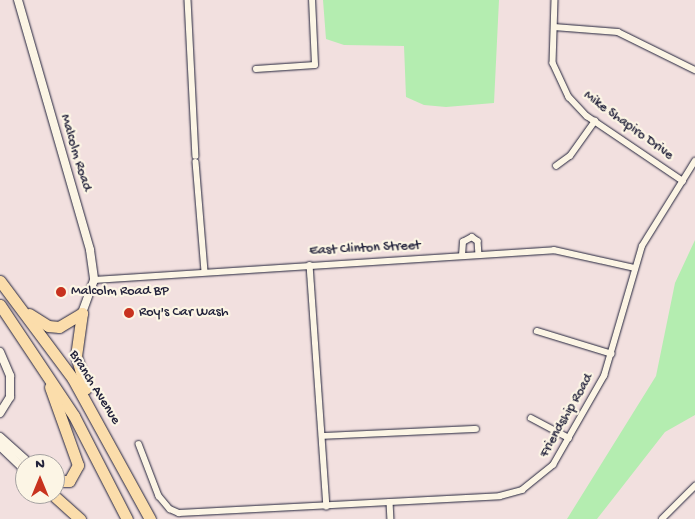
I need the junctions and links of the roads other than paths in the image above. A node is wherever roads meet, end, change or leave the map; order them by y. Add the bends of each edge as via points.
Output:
1 (18, 0) edge
2 (188, 0) edge
3 (312, 0) edge
4 (555, 0) edge
5 (554, 27) junction
6 (256, 69) dead end
7 (695, 70) edge
8 (595, 122) junction
9 (695, 161) edge
10 (556, 166) dead end
11 (683, 181) junction
12 (479, 255) junction
13 (462, 256) junction
14 (310, 265) junction
15 (635, 268) junction
16 (205, 272) junction
17 (94, 280) junction
18 (0, 281) edge
19 (13, 300) junction
20 (0, 305) edge
21 (82, 314) junction
22 (536, 331) dead end
23 (0, 352) edge
24 (612, 354) junction
25 (44, 369) junction
26 (0, 413) edge
27 (530, 418) dead end
28 (476, 429) dead end
29 (322, 436) junction
30 (0, 437) edge
31 (569, 438) junction
32 (109, 442) junction
33 (140, 444) dead end
34 (0, 446) edge
35 (15, 454) edge
36 (15, 458) edge
37 (65, 482) edge
38 (695, 486) edge
39 (390, 502) junction
40 (63, 504) edge
41 (327, 506) junction
42 (80, 519) edge
43 (127, 519) edge
44 (150, 519) edge
45 (391, 519) edge
46 (662, 519) edge

1 - 17 street, Malcolm Road via 88,241
2 - 16 street
3 - 6 street via 315,65
4 - 5 street, Mike Shapiro Drive
5 - 7 street via 618,32
5 - 8 street, Mike Shapiro Drive via 555,74 574,103
8 - 10 street via 570,156
8 - 11 street, Mike Shapiro Drive
9 - 11 street, Friendship Road
11 - 15 street, Friendship Road via 645,238
12 - 13 street, East Clinton Street
12 - 13 street via 478,241 472,237 463,242
12 - 15 street, East Clinton Street via 562,250
13 - 14 street, East Clinton Street
14 - 16 street, East Clinton Street
14 - 29 street
15 - 24 street, Friendship Road
16 - 17 street, East Clinton Street
17 - 21 street, Malcolm Road
18 - 19 highway, Branch Avenue
19 - 21 highway via 48,326 59,328
19 - 32 highway, Branch Avenue via 73,379
20 - 25 highway
21 - 32 highway via 76,356
22 - 24 street
23 - 26 street via 10,376 10,397
24 - 31 street, Friendship Road
25 - 37 highway via 78,465 69,482
25 - 43 highway
27 - 31 street
28 - 29 street
29 - 41 street
30 - 35 street
31 - 39 street, Friendship Road via 546,473 515,493
32 - 44 highway, Branch Avenue
33 - 41 street, Friendship Road via 145,466 167,507 179,513
34 - 36 street
38 - 46 street
39 - 41 street, Friendship Road
39 - 45 street
40 - 42 highway

